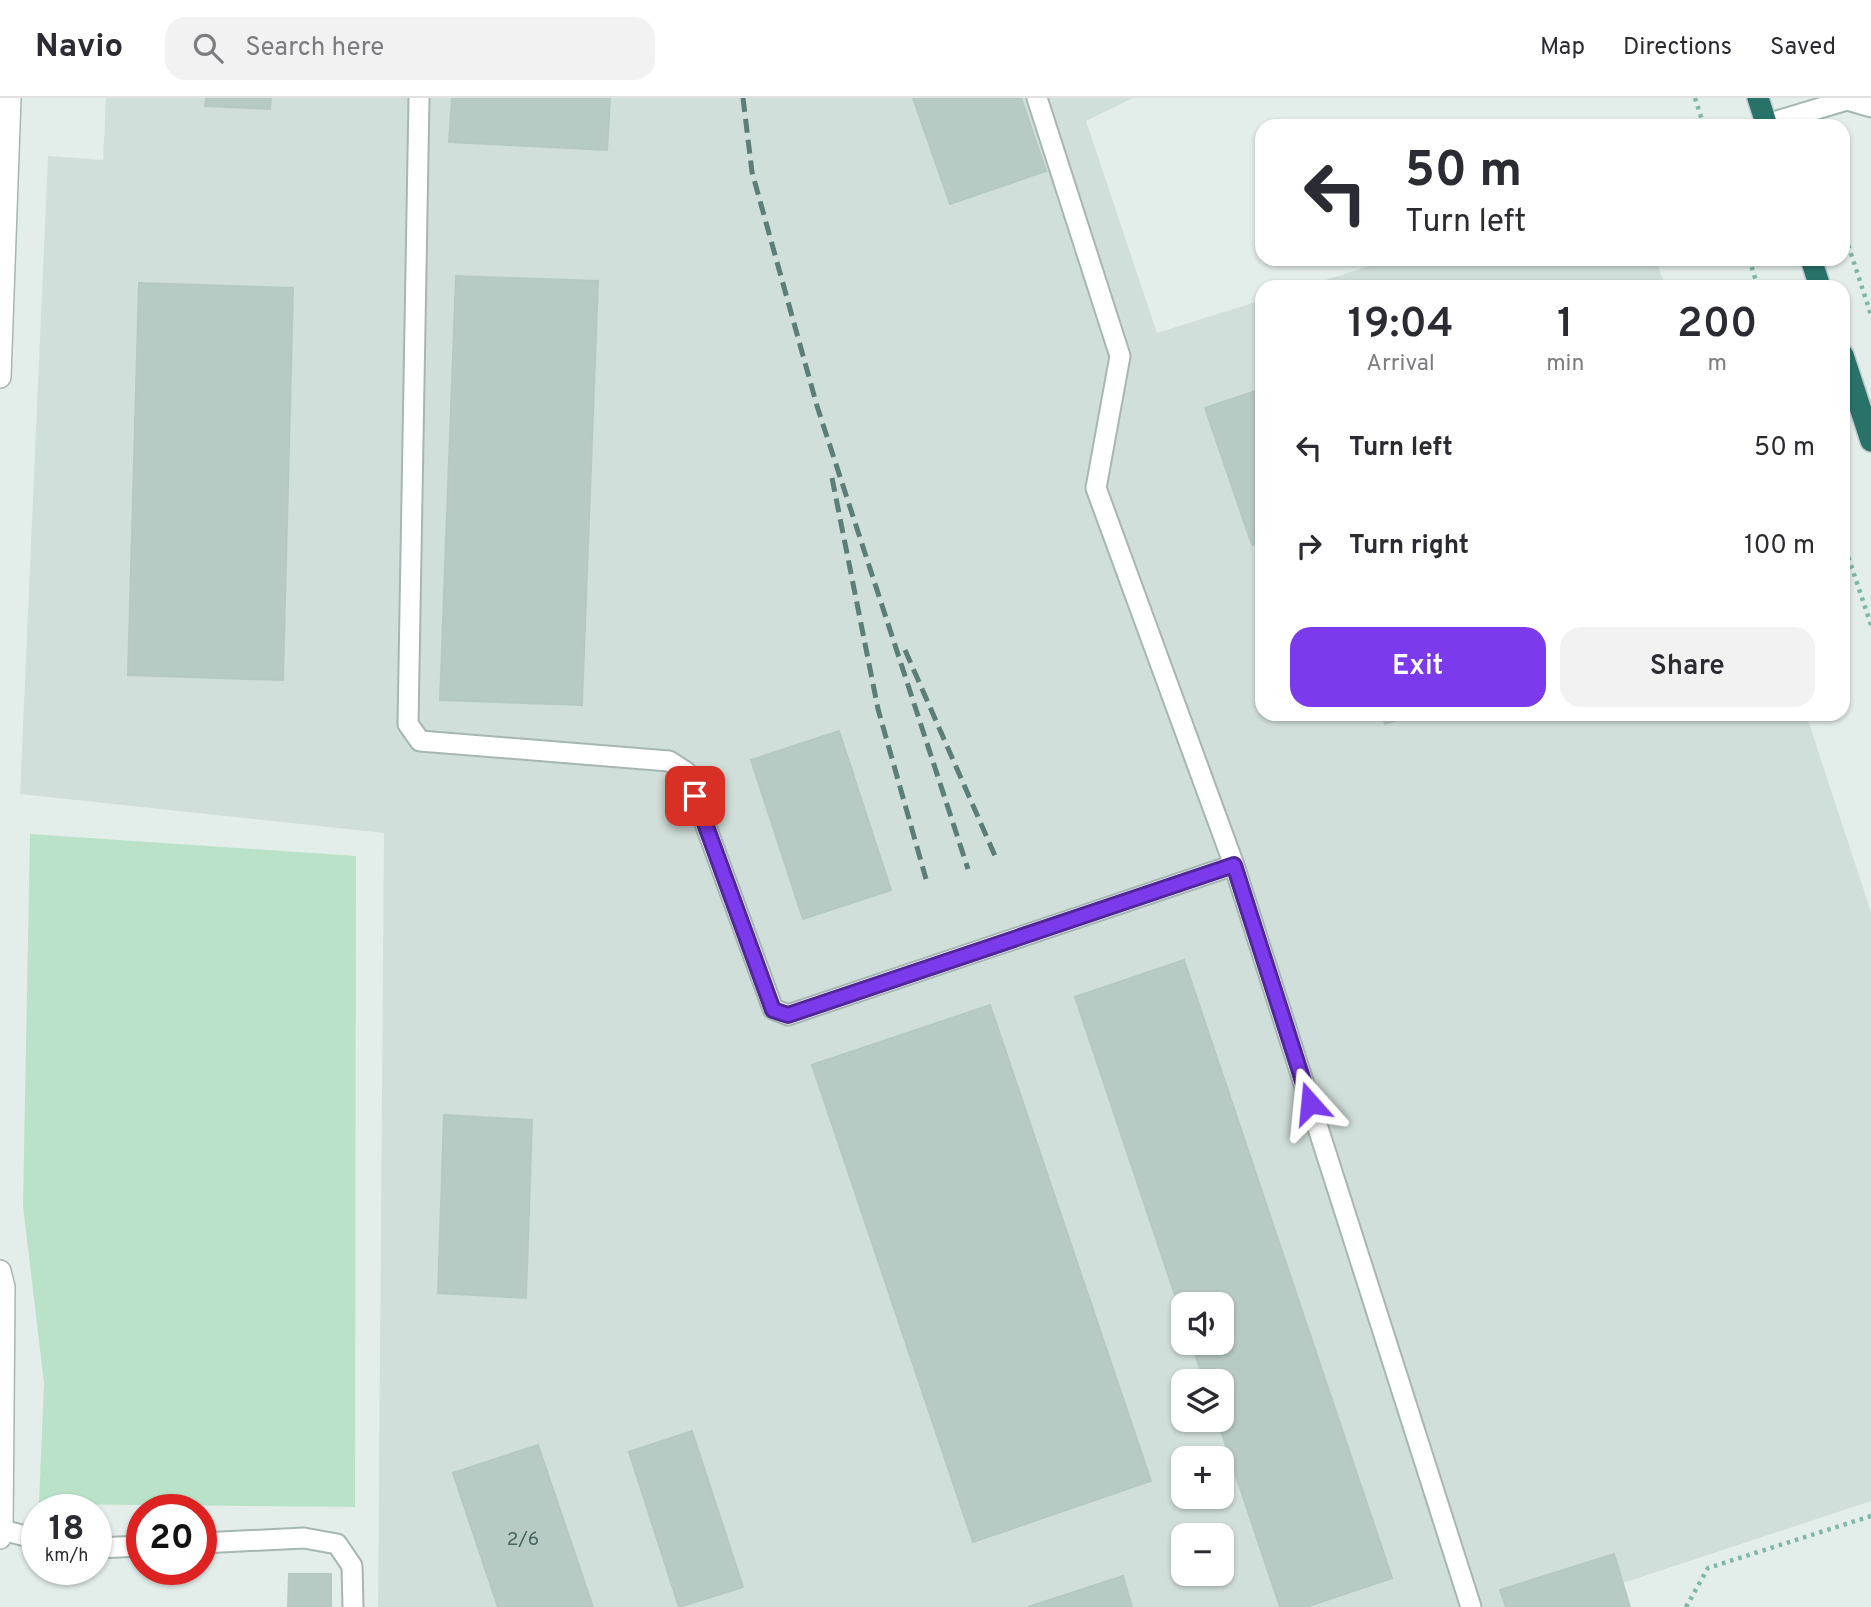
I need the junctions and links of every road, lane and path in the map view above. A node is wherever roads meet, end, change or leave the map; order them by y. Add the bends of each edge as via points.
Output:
1 (10, 98) edge
2 (419, 98) edge
3 (1037, 98) edge
4 (1695, 98) edge
5 (1758, 98) edge
6 (1871, 107) edge
7 (1702, 119) edge
8 (1765, 119) edge
9 (1786, 119) edge
10 (1850, 250) edge
11 (1871, 315) edge
12 (0, 377) edge
13 (1850, 377) edge
14 (1871, 442) edge
15 (1850, 562) edge
16 (1871, 625) edge
17 (1234, 865) junction
18 (0, 1271) edge
19 (1871, 1516) edge
20 (1, 1534) edge
21 (21, 1537) edge
22 (217, 1542) edge
23 (353, 1607) edge
24 (1471, 1607) edge
25 (1686, 1607) edge

1 - 12 street
2 - 17 lane via 408,724 420,741 669,761 686,772 773,1010 788,1015
3 - 17 lane via 1121,356 1096,488
4 - 7 path
5 - 8 highway
6 - 9 lane via 1847,100
10 - 11 path
13 - 14 highway
15 - 16 path
17 - 24 lane
18 - 20 street via 4,1287
19 - 25 path via 1708,1568
20 - 21 lane
22 - 23 lane via 304,1538 337,1544 352,1566

